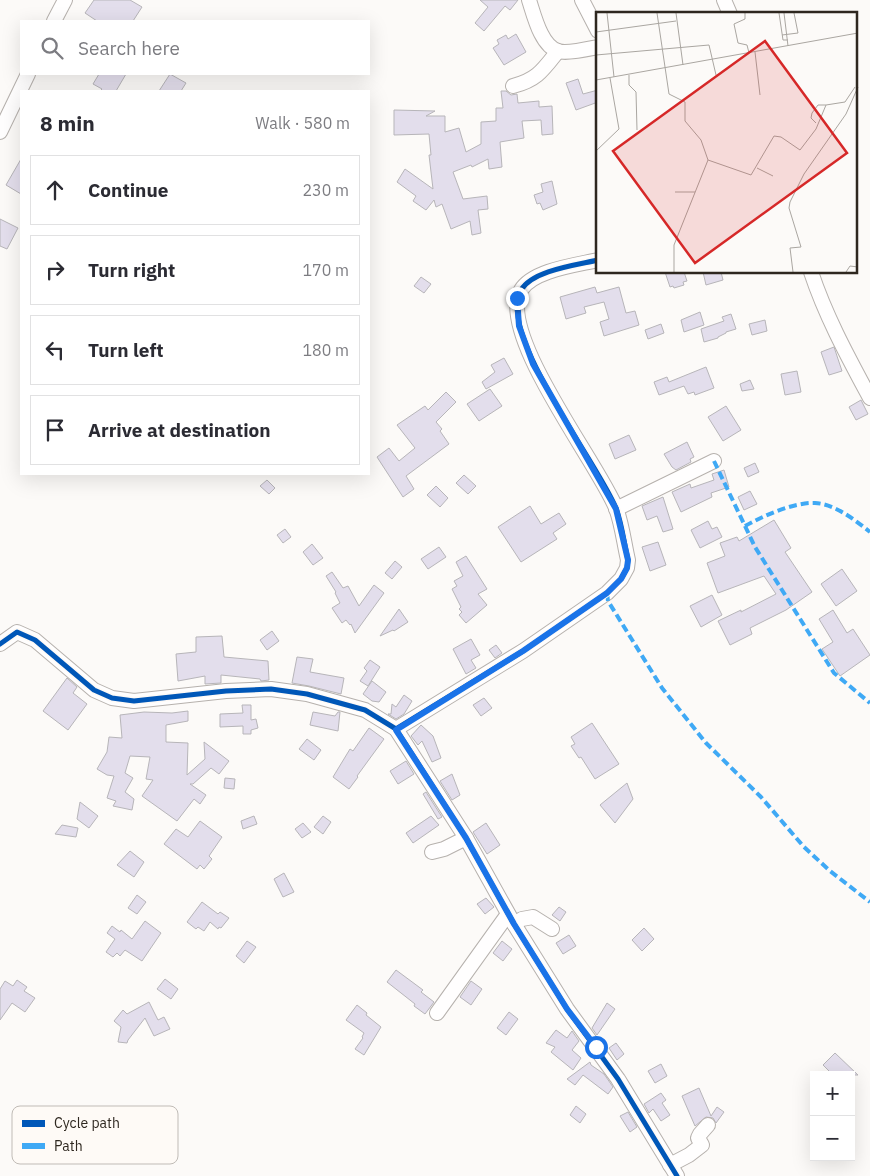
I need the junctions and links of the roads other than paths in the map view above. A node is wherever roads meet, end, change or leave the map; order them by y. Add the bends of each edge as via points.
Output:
1 (65, 0) edge
2 (529, 0) edge
3 (582, 0) edge
4 (724, 0) edge
5 (729, 12) edge
6 (55, 20) edge
7 (596, 27) edge
8 (596, 47) edge
9 (558, 52) junction
10 (28, 75) edge
11 (513, 86) dead end
12 (22, 90) edge
13 (20, 96) edge
14 (0, 130) edge
15 (596, 260) edge
16 (812, 274) edge
17 (870, 398) edge
18 (714, 462) dead end
19 (616, 509) junction
20 (0, 644) edge
21 (396, 730) junction
22 (466, 838) junction
23 (432, 852) dead end
24 (511, 919) junction
25 (552, 929) dead end
26 (437, 1013) dead end
27 (708, 1125) dead end
28 (674, 1171) edge

1 - 6 street
2 - 9 street via 539,30
3 - 7 street
4 - 5 street
8 - 9 street
9 - 11 street via 528,82
10 - 12 street
13 - 14 street
15 - 19 street via 530,280 517,298 517,310 519,326 533,364
16 - 17 street via 837,337
18 - 19 street
19 - 21 street via 628,560 621,579 607,593 523,651
20 - 21 street via 17,632 28,636 94,690 112,698 134,701 270,689 307,694 365,710
21 - 22 street
22 - 23 street
22 - 24 street
24 - 25 street via 533,917
24 - 26 street
24 - 28 street via 567,1009 618,1079
27 - 28 street via 698,1138 702,1146

